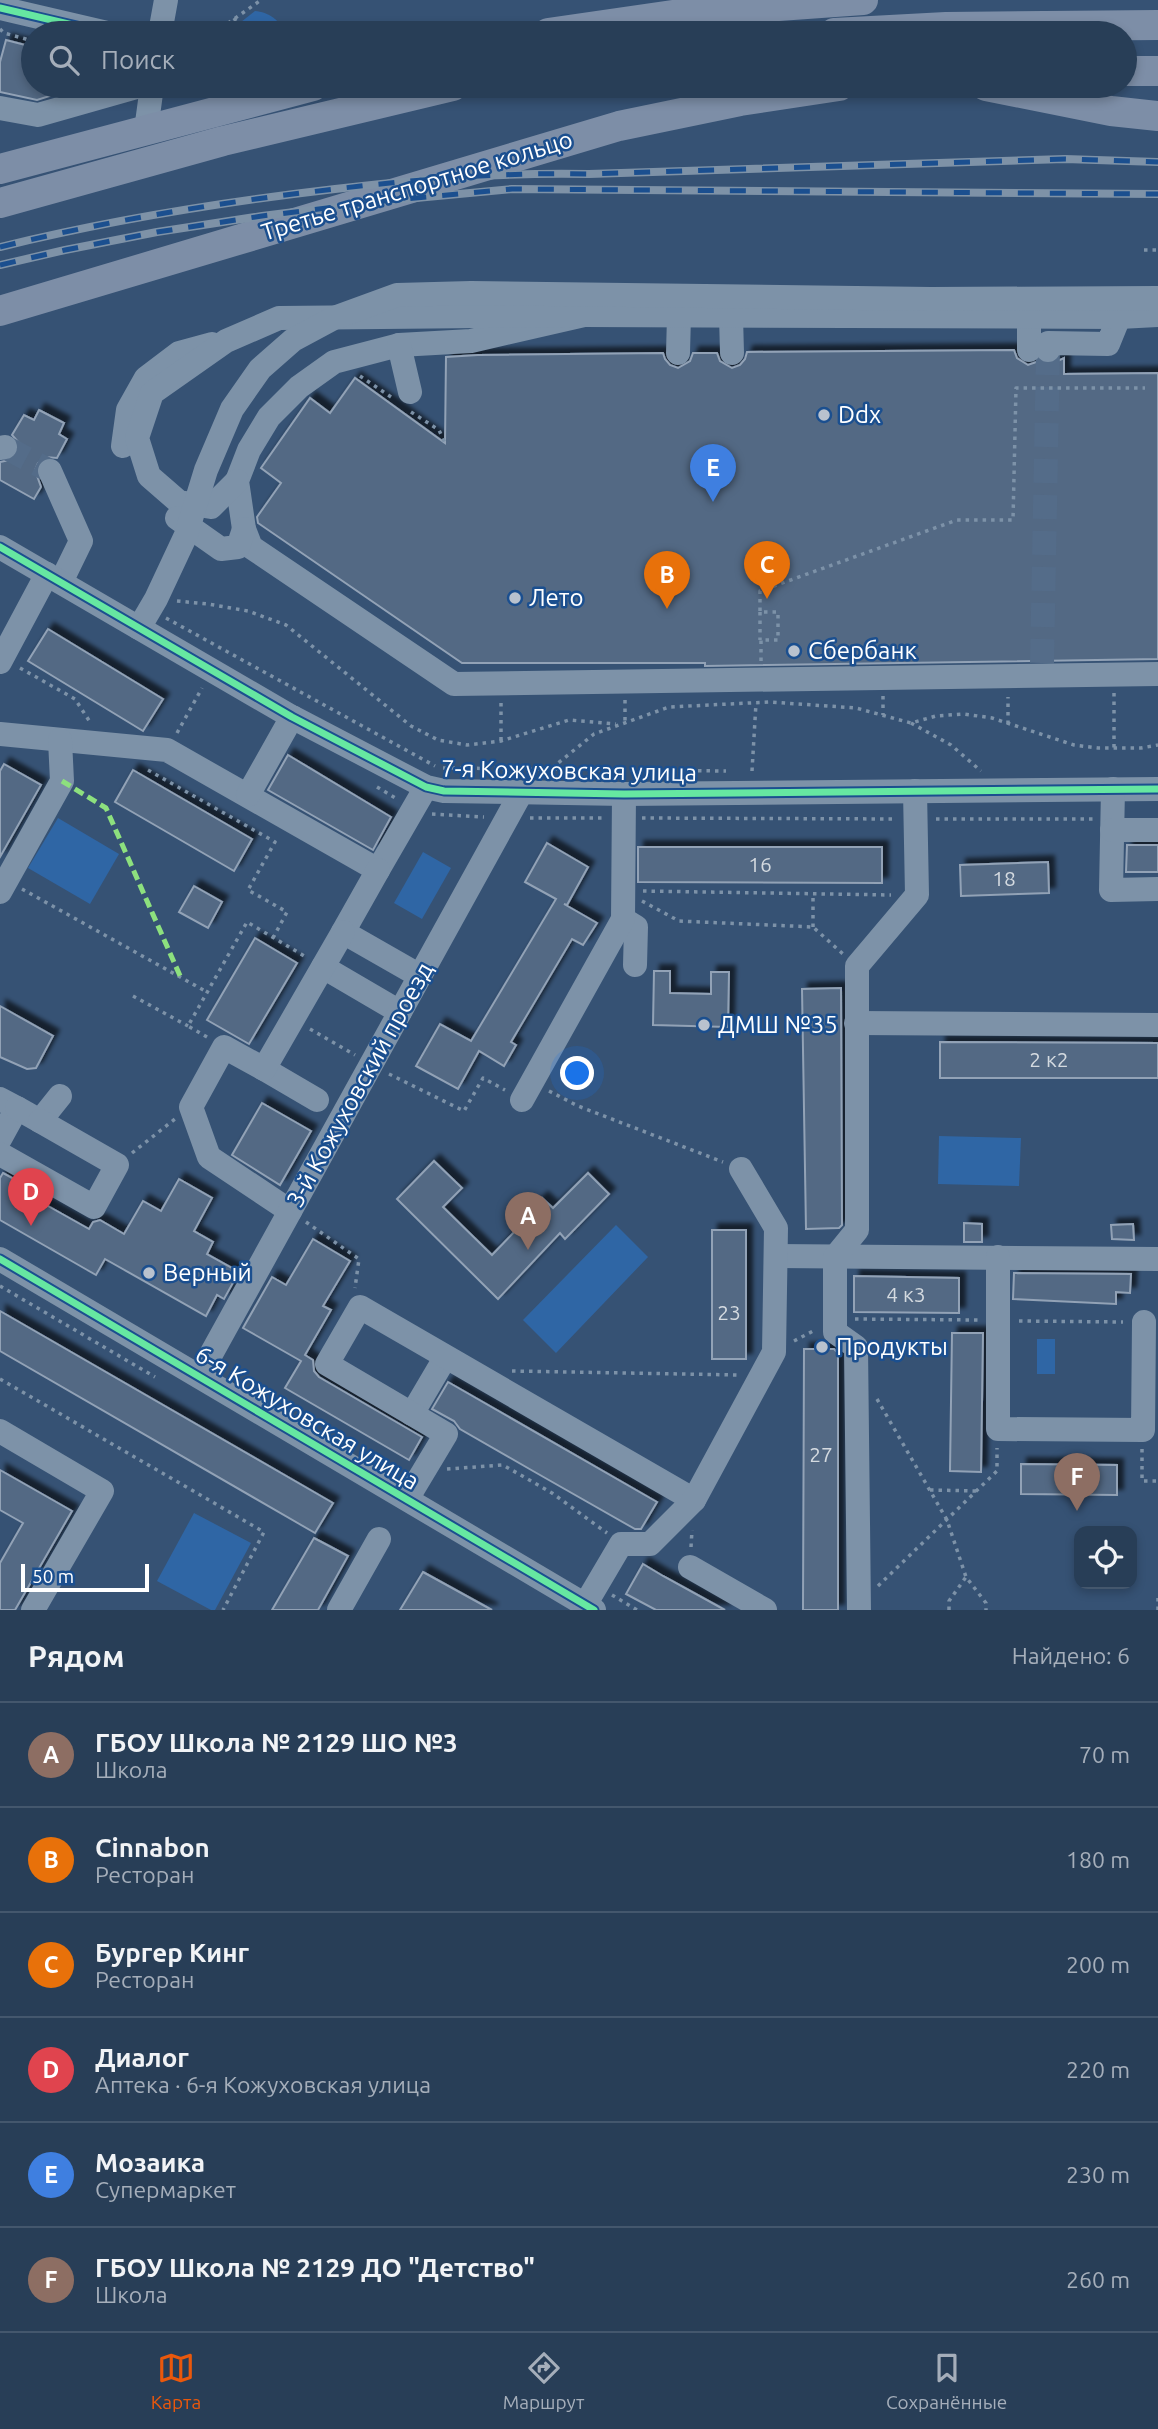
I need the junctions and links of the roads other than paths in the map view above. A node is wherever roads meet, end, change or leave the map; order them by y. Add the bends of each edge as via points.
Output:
1 (166, 0) edge
2 (863, 0) edge
3 (0, 8) edge
4 (56, 21) edge
5 (162, 21) edge
6 (631, 21) edge
7 (1137, 25) edge
8 (1158, 25) edge
9 (1137, 71) edge
10 (1158, 71) edge
11 (96, 98) edge
12 (150, 98) edge
13 (267, 98) edge
14 (403, 98) edge
15 (762, 98) edge
16 (1053, 98) edge
17 (0, 108) edge
18 (1153, 116) edge
19 (146, 130) junction
20 (0, 169) edge
21 (0, 203) edge
22 (1158, 298) edge
23 (859, 307) junction
24 (1030, 308) junction
25 (0, 311) edge
26 (584, 315) junction
27 (1158, 315) edge
28 (678, 316) junction
29 (732, 316) junction
30 (1119, 317) junction
31 (334, 318) junction
32 (226, 341) junction
33 (399, 345) junction
34 (678, 353) dead end
35 (732, 353) dead end
36 (410, 393) dead end
37 (50, 471) tunnel mouth
38 (237, 481) junction
39 (244, 529) junction
40 (0, 547) edge
41 (54, 578) junction
42 (145, 618) junction
43 (1, 660) edge
44 (1158, 674) edge
45 (292, 718) junction
46 (0, 735) edge
47 (60, 740) junction
48 (1113, 789) junction
49 (1158, 789) edge
50 (915, 791) junction
51 (521, 793) junction
52 (247, 795) junction
53 (419, 797) junction
54 (624, 806) junction
55 (1112, 825) junction
56 (1158, 830) edge
57 (378, 870) junction
58 (3, 886) edge
59 (1158, 889) edge
60 (623, 919) junction
61 (343, 932) junction
62 (635, 965) dead end
63 (323, 967) junction
64 (420, 976) junction
65 (400, 1012) junction
66 (856, 1023) junction
67 (1158, 1025) edge
68 (264, 1069) junction
69 (526, 1091) road end
70 (60, 1096) dead end
71 (317, 1100) dead end
72 (9, 1103) edge
73 (40, 1121) junction
74 (0, 1139) edge
75 (0, 1154) edge
76 (741, 1170) road end
77 (290, 1211) junction
78 (776, 1256) junction
79 (998, 1256) junction
80 (835, 1257) junction
81 (0, 1259) edge
82 (1158, 1259) edge
83 (1144, 1322) dead end
84 (445, 1357) junction
85 (198, 1377) junction
86 (412, 1414) junction
87 (0, 1431) edge
88 (407, 1499) junction
89 (694, 1500) junction
90 (379, 1539) dead end
91 (690, 1567) road end
92 (554, 1600) edge
93 (859, 1608) edge
94 (592, 1609) edge
95 (33, 1610) edge
96 (339, 1610) edge
97 (765, 1610) edge

1 - 5 street
2 - 6 main road
3 - 4 street
7 - 8 main road
9 - 10 main road
11 - 17 street via 38,114
12 - 19 street
13 - 19 main road
14 - 21 main road via 223,141
15 - 25 main road, Третье транспортное кольцо via 619,125
16 - 18 main road
19 - 20 main road
22 - 24 street
23 - 24 street
23 - 29 street
23 - 31 street via 471,293 397,295
24 - 30 street
24 - 30 street via 1039,350 1048,343 1108,344
26 - 28 street
26 - 31 street
26 - 33 street via 471,341
27 - 30 street
28 - 29 street
28 - 34 street
29 - 35 street
31 - 32 street via 279,318
31 - 42 street via 293,341 260,369 232,409 206,470 186,535
32 - 38 street via 152,393 137,438 149,476 179,502 211,507
32 - 39 street via 179,353 146,378 128,410 123,448 136,480 156,504 221,549 238,547
33 - 36 street
33 - 38 street via 334,362 299,387 269,417
37 - 41 street via 82,541
38 - 39 street
39 - 44 street via 251,547 454,684 1042,669
40 - 41 street, 7-я Кожуховская улица
41 - 42 street, 7-я Кожуховская улица
41 - 43 street
42 - 45 street, 7-я Кожуховская улица
45 - 52 street
45 - 53 street, 7-я Кожуховская улица
46 - 47 street
47 - 52 street via 167,750
47 - 58 street via 62,781
48 - 49 street, 7-я Кожуховская улица
48 - 50 street, 7-я Кожуховская улица
48 - 55 street
50 - 54 street, 7-я Кожуховская улица
50 - 66 street via 918,895 857,966
51 - 53 street, 7-я Кожуховская улица via 444,791
51 - 54 street, 7-я Кожуховская улица
51 - 64 street, 3-й Кожуховский проезд
52 - 57 street
53 - 57 street
54 - 60 street
55 - 56 street
55 - 59 street via 1111,890
57 - 61 street
60 - 62 street via 636,927
60 - 69 street
61 - 63 street
61 - 64 street
63 - 65 street
63 - 68 street
64 - 65 street, 3-й Кожуховский проезд
65 - 77 street, 3-й Кожуховский проезд
66 - 67 street
66 - 80 street via 857,1230
68 - 71 street
68 - 77 street via 224,1047 191,1107 209,1157
70 - 73 street
72 - 73 street
72 - 74 street
73 - 75 street via 117,1165 93,1207
76 - 78 street via 776,1228
77 - 85 street, 3-й Кожуховский проезд
78 - 80 street
78 - 89 street via 774,1352
79 - 80 street
79 - 82 street
79 - 83 street via 998,1429 1143,1430
80 - 93 street via 835,1332 856,1347
81 - 85 street, 6-я Кожуховская улица
84 - 86 street
84 - 86 street via 360,1307 327,1364
84 - 89 street
85 - 88 street, 6-я Кожуховская улица
86 - 88 street via 446,1434
87 - 95 street via 102,1490
88 - 92 street, 6-я Кожуховская улица
89 - 94 street via 650,1544 621,1544
90 - 96 street
91 - 97 street
92 - 94 street, 6-я Кожуховская улица

